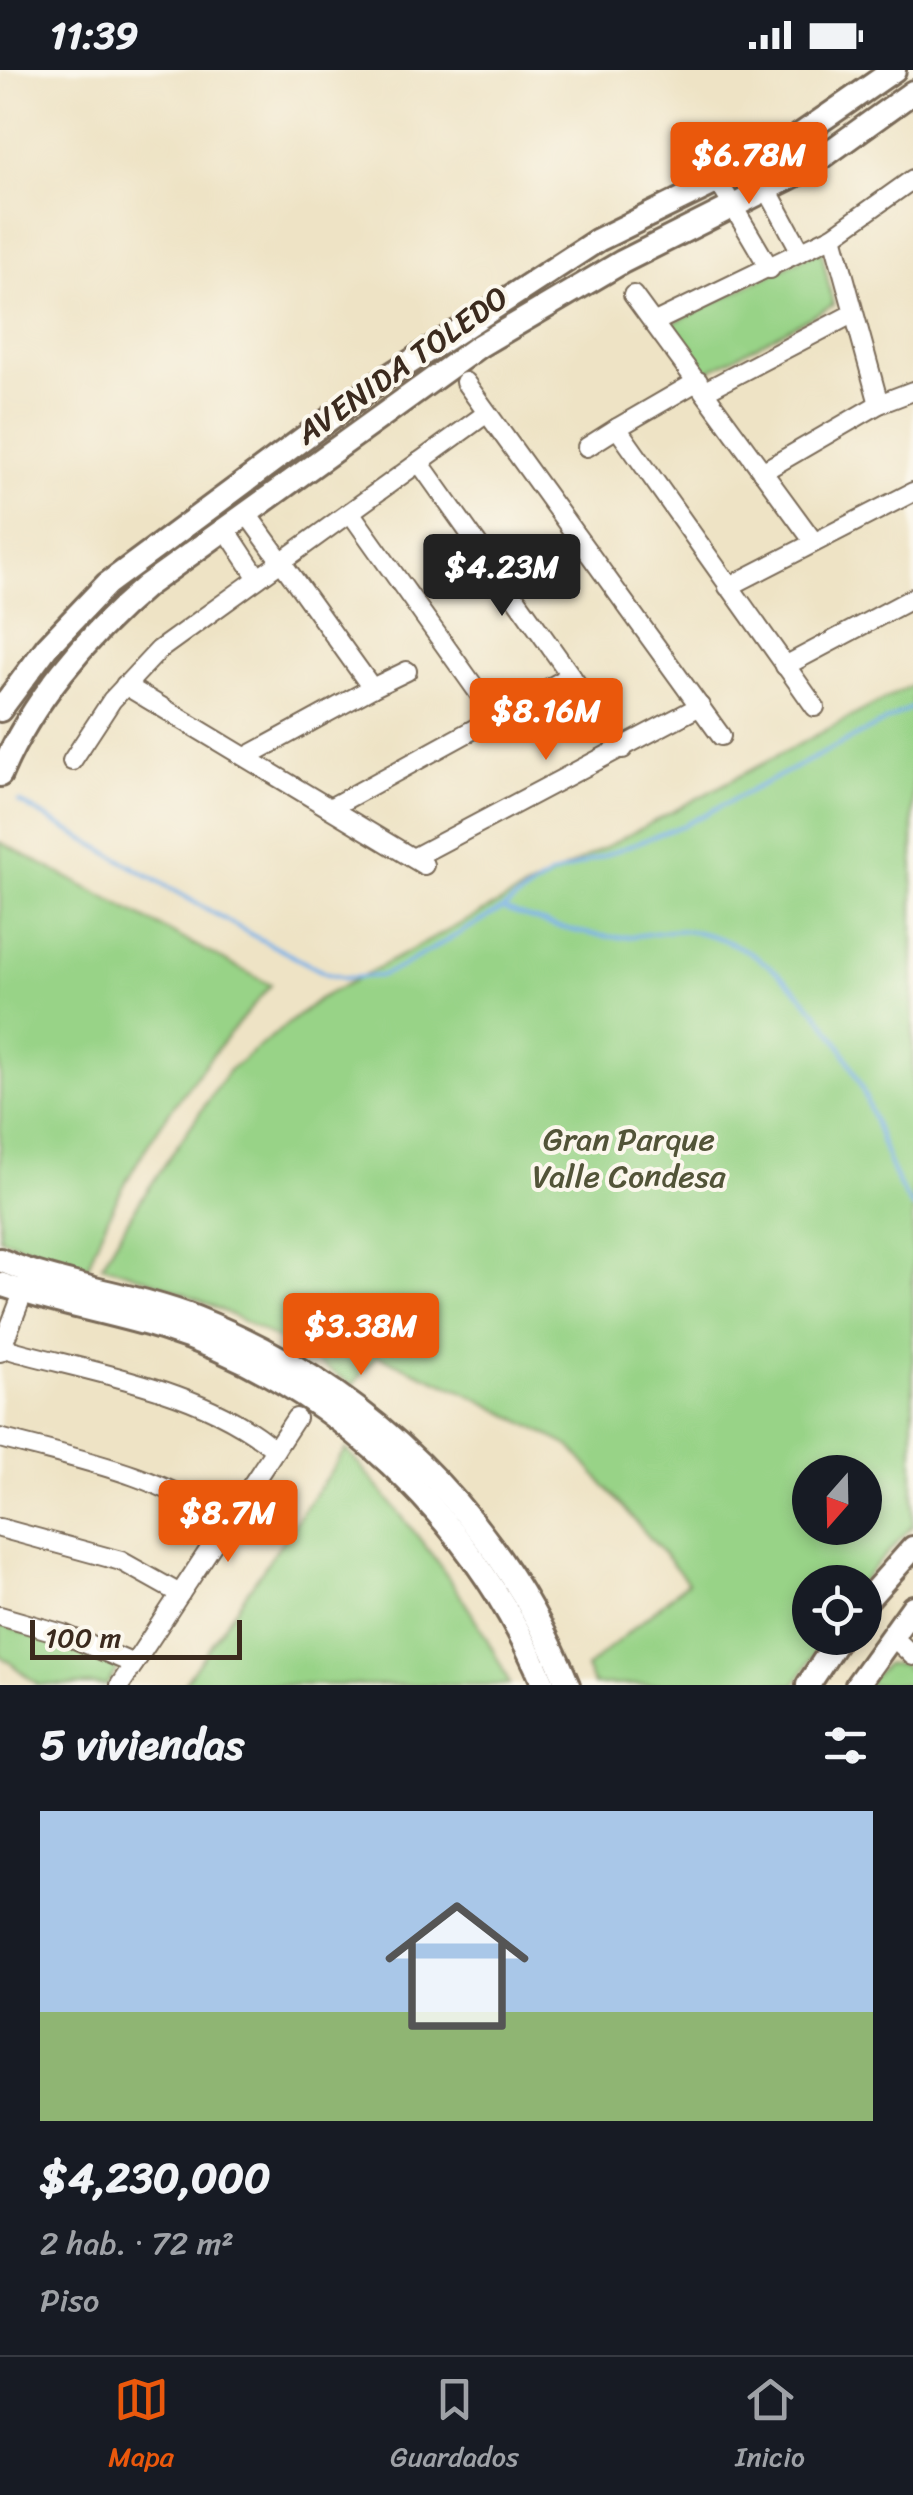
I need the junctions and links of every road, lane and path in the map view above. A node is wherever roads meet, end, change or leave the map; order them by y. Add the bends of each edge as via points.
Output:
1 (894, 70) edge
2 (913, 92) edge
3 (754, 165) junction
4 (913, 179) edge
5 (718, 180) junction
6 (767, 191) junction
7 (734, 209) junction
8 (833, 236) junction
9 (800, 250) junction
10 (770, 269) junction
11 (633, 295) dead end
12 (852, 314) junction
13 (655, 322) junction
14 (465, 382) dead end
15 (702, 386) junction
16 (913, 391) edge
17 (879, 404) junction
18 (487, 413) junction
19 (618, 428) junction
20 (587, 447) dead end
21 (419, 462) junction
22 (762, 472) junction
23 (913, 492) edge
24 (350, 512) junction
25 (233, 517) junction
26 (814, 542) junction
27 (281, 562) junction
28 (258, 578) junction
29 (728, 586) junction
30 (913, 598) edge
31 (785, 666) junction
32 (407, 671) dead end
33 (571, 676) junction
34 (125, 684) junction
35 (372, 688) junction
36 (700, 706) junction
37 (816, 707) dead end
38 (0, 710) edge
39 (495, 716) junction
40 (721, 736) dead end
41 (623, 749) junction
42 (246, 758) junction
43 (72, 761) dead end
44 (0, 775) edge
45 (330, 808) junction
46 (9, 1278) edge
47 (1, 1349) edge
48 (296, 1418) dead end
49 (0, 1438) edge
50 (275, 1450) junction
51 (227, 1522) junction
52 (0, 1528) edge
53 (913, 1548) edge
54 (882, 1583) edge
55 (180, 1594) junction
56 (912, 1611) edge
57 (0, 1616) edge
58 (892, 1635) junction
59 (828, 1655) edge
60 (913, 1656) edge
61 (134, 1664) junction
62 (120, 1685) edge
63 (544, 1685) edge
64 (568, 1685) edge
65 (808, 1685) edge
66 (857, 1685) edge

1 - 3 street, AVENIDA TOLEDO
2 - 6 street, AVENIDA TOLEDO
3 - 5 street, AVENIDA TOLEDO
3 - 6 street
4 - 8 street
5 - 7 street
5 - 25 street, AVENIDA TOLEDO via 598,240 378,383
6 - 7 street, AVENIDA TOLEDO
6 - 9 street
7 - 10 street
7 - 25 street, AVENIDA TOLEDO via 622,262 479,346
8 - 9 street
8 - 12 street
9 - 10 street
10 - 13 street
11 - 13 street
12 - 15 street
12 - 17 street
13 - 15 street
14 - 18 street
15 - 19 street
15 - 22 street
16 - 17 street
17 - 22 street
18 - 21 street
18 - 36 street
19 - 20 street
19 - 29 street
21 - 24 street
21 - 33 street
22 - 26 street
23 - 26 street
24 - 27 street
24 - 39 street
25 - 27 street
25 - 28 street
25 - 38 street, AVENIDA TOLEDO via 107,584
25 - 44 street, AVENIDA TOLEDO via 101,625 14,743
26 - 29 street
27 - 28 street
27 - 35 street
28 - 34 street via 159,650
29 - 31 street
30 - 31 street
31 - 37 street
32 - 35 street
33 - 39 street
33 - 41 street
34 - 42 street
34 - 43 street
35 - 42 street
36 - 40 street
36 - 41 street
39 - 45 street
41 - 45 street via 418,862
42 - 45 street
46 - 47 street
46 - 63 street via 244,1364 368,1443 465,1546
46 - 64 street via 193,1317 326,1384 383,1429 482,1529
47 - 50 street via 172,1395
48 - 50 street
49 - 51 street via 126,1470
50 - 51 street
51 - 55 street
52 - 55 street via 121,1561
53 - 54 street
55 - 61 street
56 - 58 street
57 - 61 street
58 - 60 street
58 - 66 street
59 - 65 street
61 - 62 street

